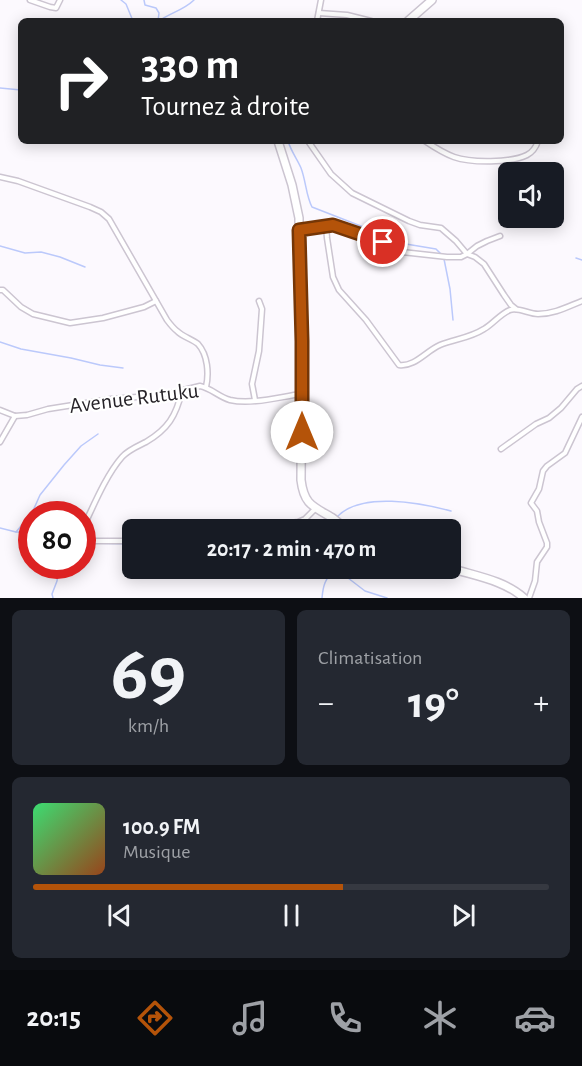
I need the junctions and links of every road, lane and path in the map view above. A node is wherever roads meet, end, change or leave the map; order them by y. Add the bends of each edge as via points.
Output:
1 (30, 0) edge
2 (60, 0) edge
3 (321, 0) edge
4 (432, 0) edge
5 (318, 13) junction
6 (317, 18) edge
7 (358, 18) edge
8 (411, 18) edge
9 (279, 144) edge
10 (310, 144) edge
11 (430, 144) edge
12 (537, 144) edge
13 (0, 177) edge
14 (326, 225) junction
15 (299, 230) junction
16 (500, 236) dead end
17 (467, 254) junction
18 (0, 290) edge
19 (156, 301) junction
20 (259, 301) dead end
21 (582, 301) edge
22 (517, 309) junction
23 (582, 386) edge
24 (206, 387) junction
25 (182, 391) junction
26 (302, 394) junction
27 (255, 400) junction
28 (0, 410) edge
29 (15, 416) junction
30 (582, 417) edge
31 (0, 442) edge
32 (501, 449) dead end
33 (96, 501) edge
34 (315, 509) junction
35 (303, 519) edge
36 (333, 519) edge
37 (96, 541) edge
38 (122, 541) edge
39 (461, 571) edge
40 (524, 598) edge
41 (529, 598) edge

1 - 2 street via 56,8
3 - 5 street
4 - 8 highway
5 - 6 street
5 - 7 street
9 - 15 highway via 296,201
10 - 17 street via 344,188 409,221 438,226
11 - 12 street via 457,158 501,161 526,156
13 - 19 street via 101,212 115,228
14 - 15 street
14 - 17 street via 351,230 402,252 447,257
14 - 22 street via 333,277 339,290 399,365 408,365 440,345 472,336
15 - 26 highway
16 - 17 street
17 - 22 street via 484,264
18 - 19 street via 33,315 70,323 103,318
19 - 24 street via 178,332 200,347 208,371
20 - 27 street via 259,351 252,384
21 - 22 street via 549,313 531,314
23 - 32 street via 549,418
24 - 25 street, Avenue Rutuku
24 - 27 street, Avenue Rutuku via 225,399
25 - 29 street, Avenue Rutuku
25 - 33 street via 166,427 120,459
26 - 27 street, Avenue Rutuku
26 - 34 highway via 301,480 303,492
28 - 29 street
29 - 31 street
30 - 41 street via 565,453 543,471 531,503 547,547 537,562
34 - 35 street
34 - 36 highway
37 - 38 street
39 - 40 highway via 492,580

